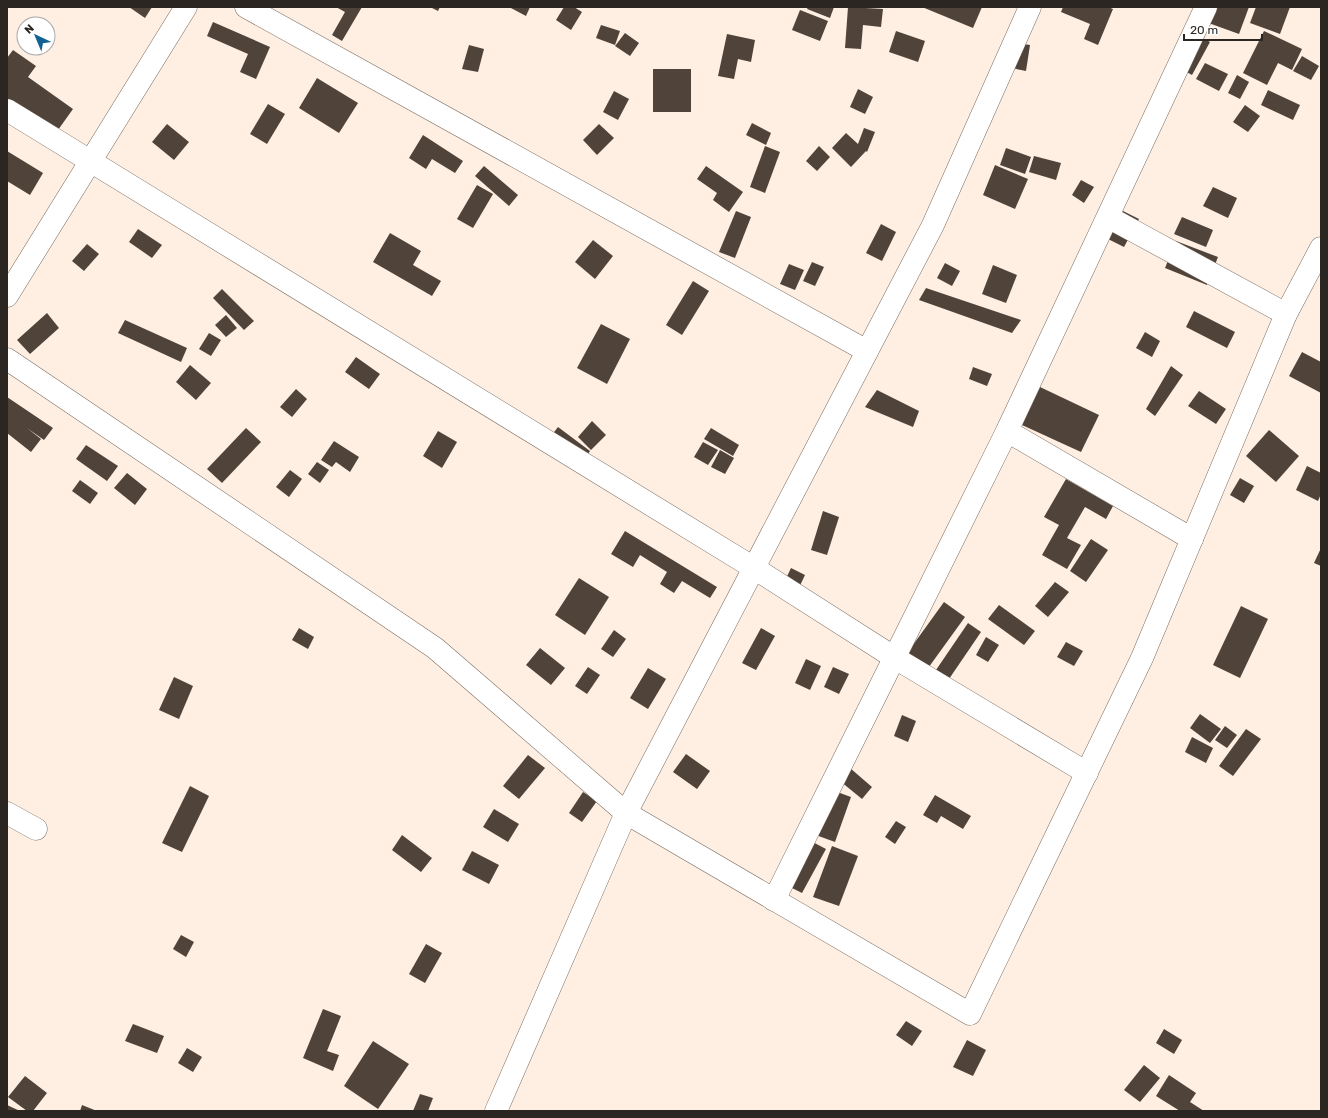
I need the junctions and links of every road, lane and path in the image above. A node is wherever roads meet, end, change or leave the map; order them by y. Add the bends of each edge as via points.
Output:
1 (186, 7) edge
2 (246, 7) edge
3 (1030, 7) edge
4 (1206, 7) edge
5 (7, 110) edge
6 (91, 161) junction
7 (1108, 217) junction
8 (1321, 248) edge
9 (7, 296) edge
10 (1286, 314) junction
11 (867, 351) junction
12 (7, 359) edge
13 (1007, 431) junction
14 (1192, 539) junction
15 (754, 568) junction
16 (895, 658) junction
17 (1086, 773) junction
18 (626, 812) junction
19 (7, 813) edge
20 (36, 829) dead end
21 (774, 900) junction
22 (496, 1111) edge

1 - 6 street
2 - 11 street
3 - 11 street via 933,225
4 - 7 street
5 - 6 street
6 - 9 street
6 - 15 street
7 - 10 street
7 - 13 street
8 - 10 street
10 - 14 street
11 - 15 street
12 - 18 street via 435,648
13 - 14 street
13 - 16 street
14 - 17 street via 1142,658
15 - 16 street
15 - 18 street
16 - 17 street
16 - 21 street
17 - 21 street via 970,1014
18 - 21 street
18 - 22 street
19 - 20 street

